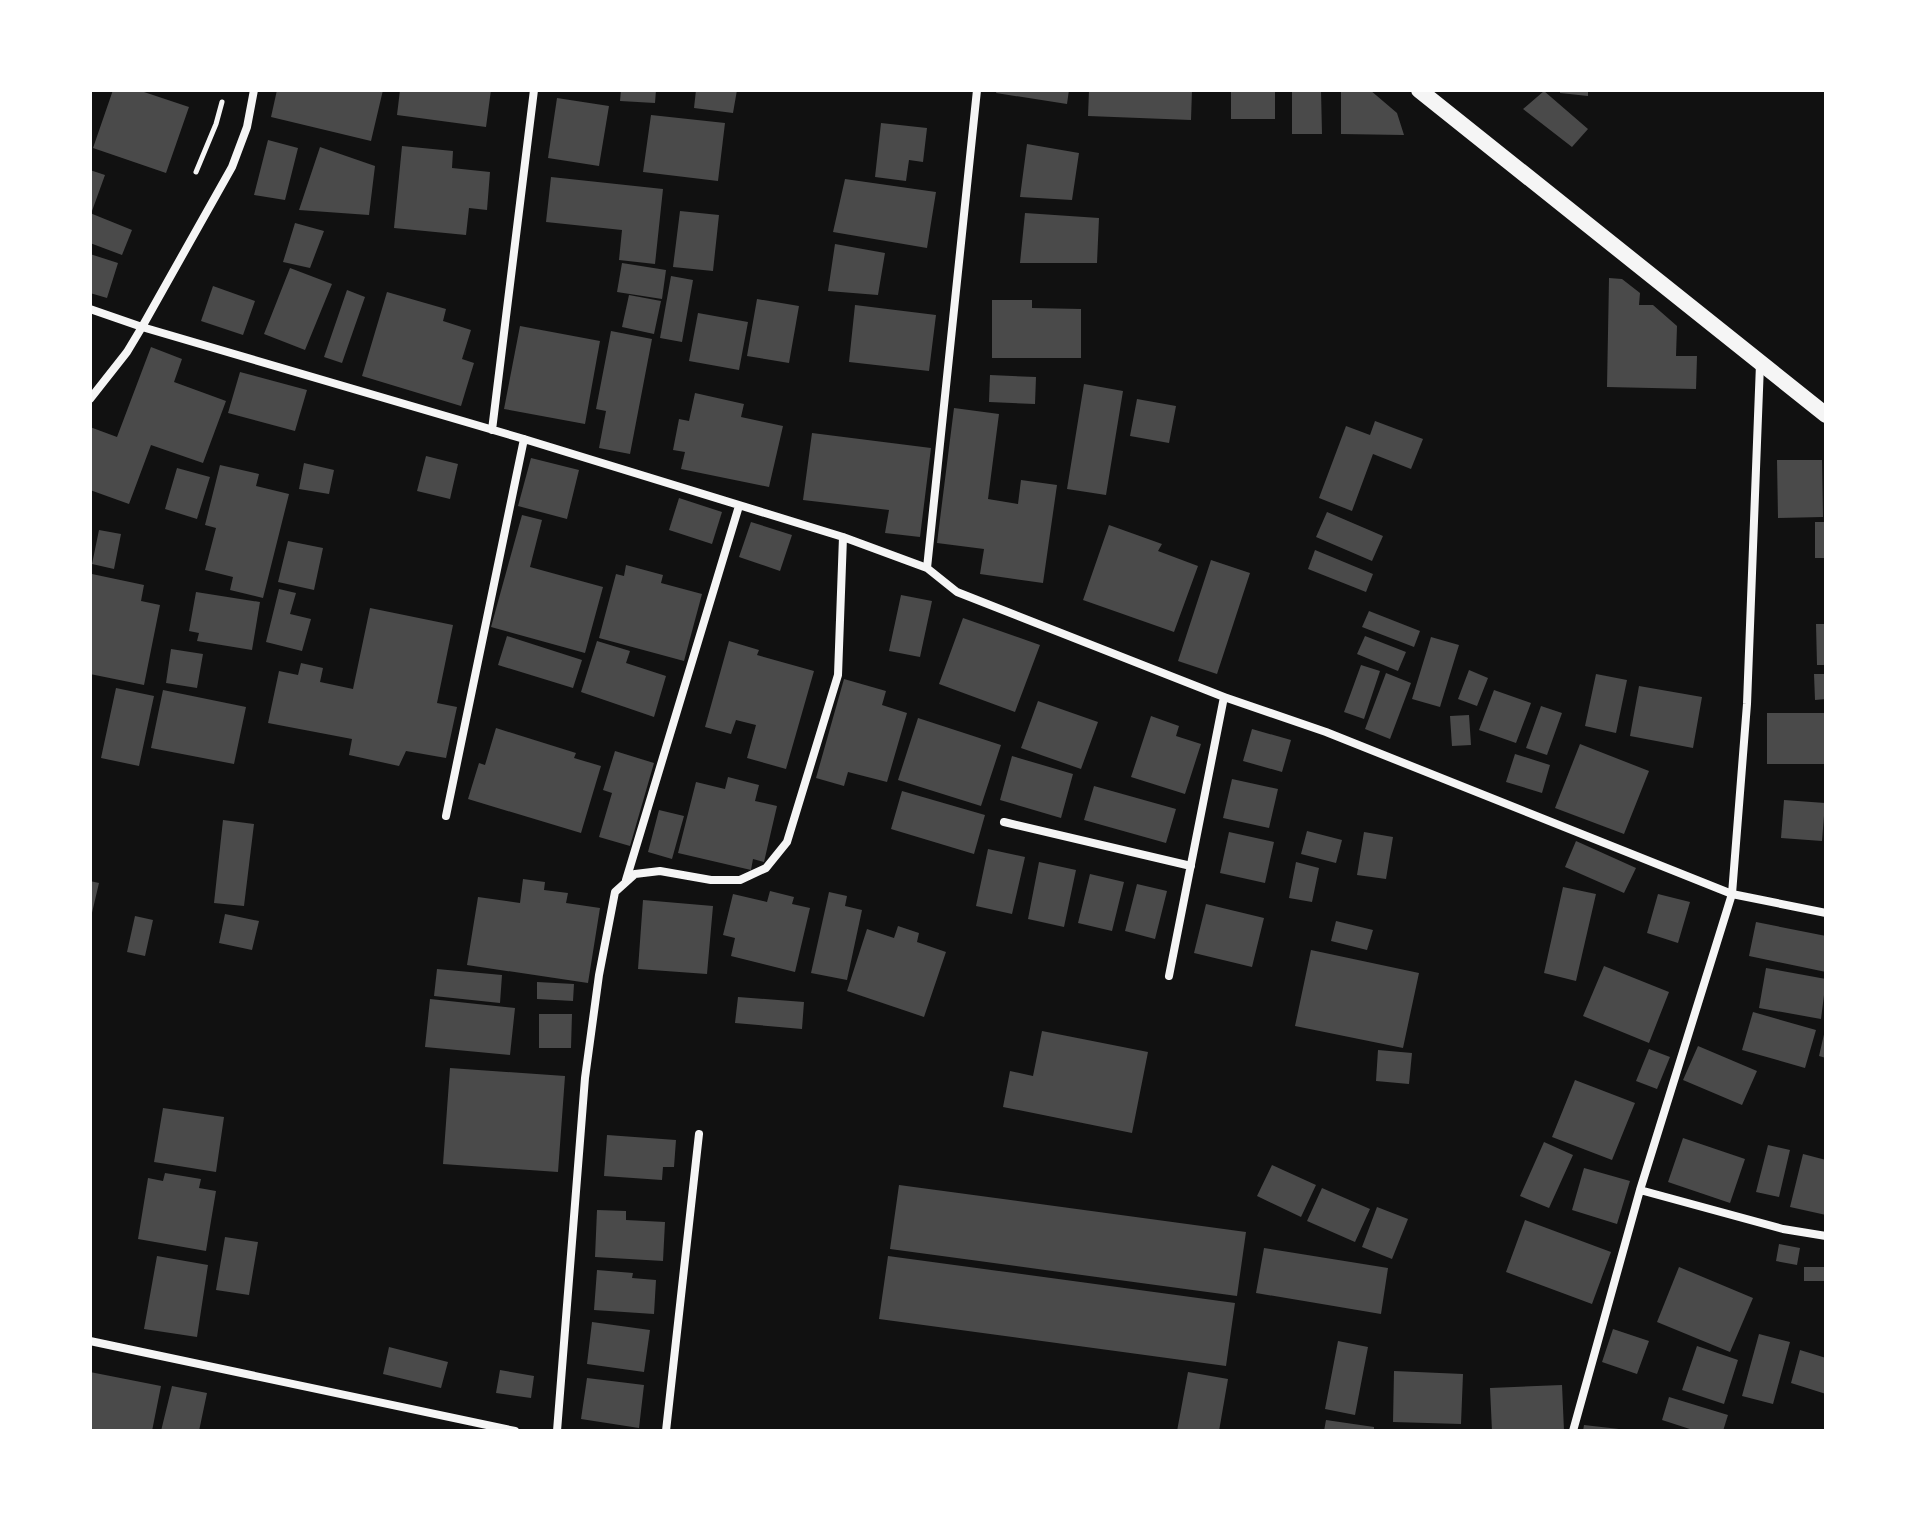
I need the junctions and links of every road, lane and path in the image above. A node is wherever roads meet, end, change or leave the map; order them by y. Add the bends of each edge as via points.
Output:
1 (254, 90) edge
2 (534, 90) edge
3 (977, 90) edge
4 (1419, 90) edge
5 (90, 309) edge
6 (142, 327) junction
7 (1760, 363) junction
8 (90, 399) edge
9 (1826, 415) edge
10 (492, 430) junction
11 (524, 439) junction
12 (739, 506) junction
13 (843, 537) junction
14 (927, 568) junction
15 (1224, 697) junction
16 (446, 816) dead end
17 (1004, 822) dead end
18 (1191, 866) junction
19 (625, 883) junction
20 (1732, 894) junction
21 (1826, 913) edge
22 (1169, 976) dead end
23 (699, 1134) dead end
24 (1640, 1190) junction
25 (1826, 1236) edge
26 (90, 1341) edge
27 (515, 1431) edge
28 (557, 1431) edge
29 (666, 1431) edge
30 (1573, 1431) edge

1 - 6 street via 232,167
2 - 10 street
3 - 14 street
4 - 7 main road
5 - 6 street
6 - 8 street
6 - 10 street
7 - 9 main road
7 - 20 street via 1747,704
10 - 11 street
11 - 12 street
11 - 16 street
12 - 13 street
12 - 19 street
13 - 14 street
13 - 19 street via 838,675 787,842 766,868 740,880 660,871 635,874
14 - 15 street via 957,592
15 - 18 street
15 - 20 street via 1326,732
17 - 18 street
18 - 22 street
19 - 28 street via 615,892 585,1078
20 - 21 street
20 - 24 street
23 - 29 street
24 - 25 street
24 - 30 street
26 - 27 street

